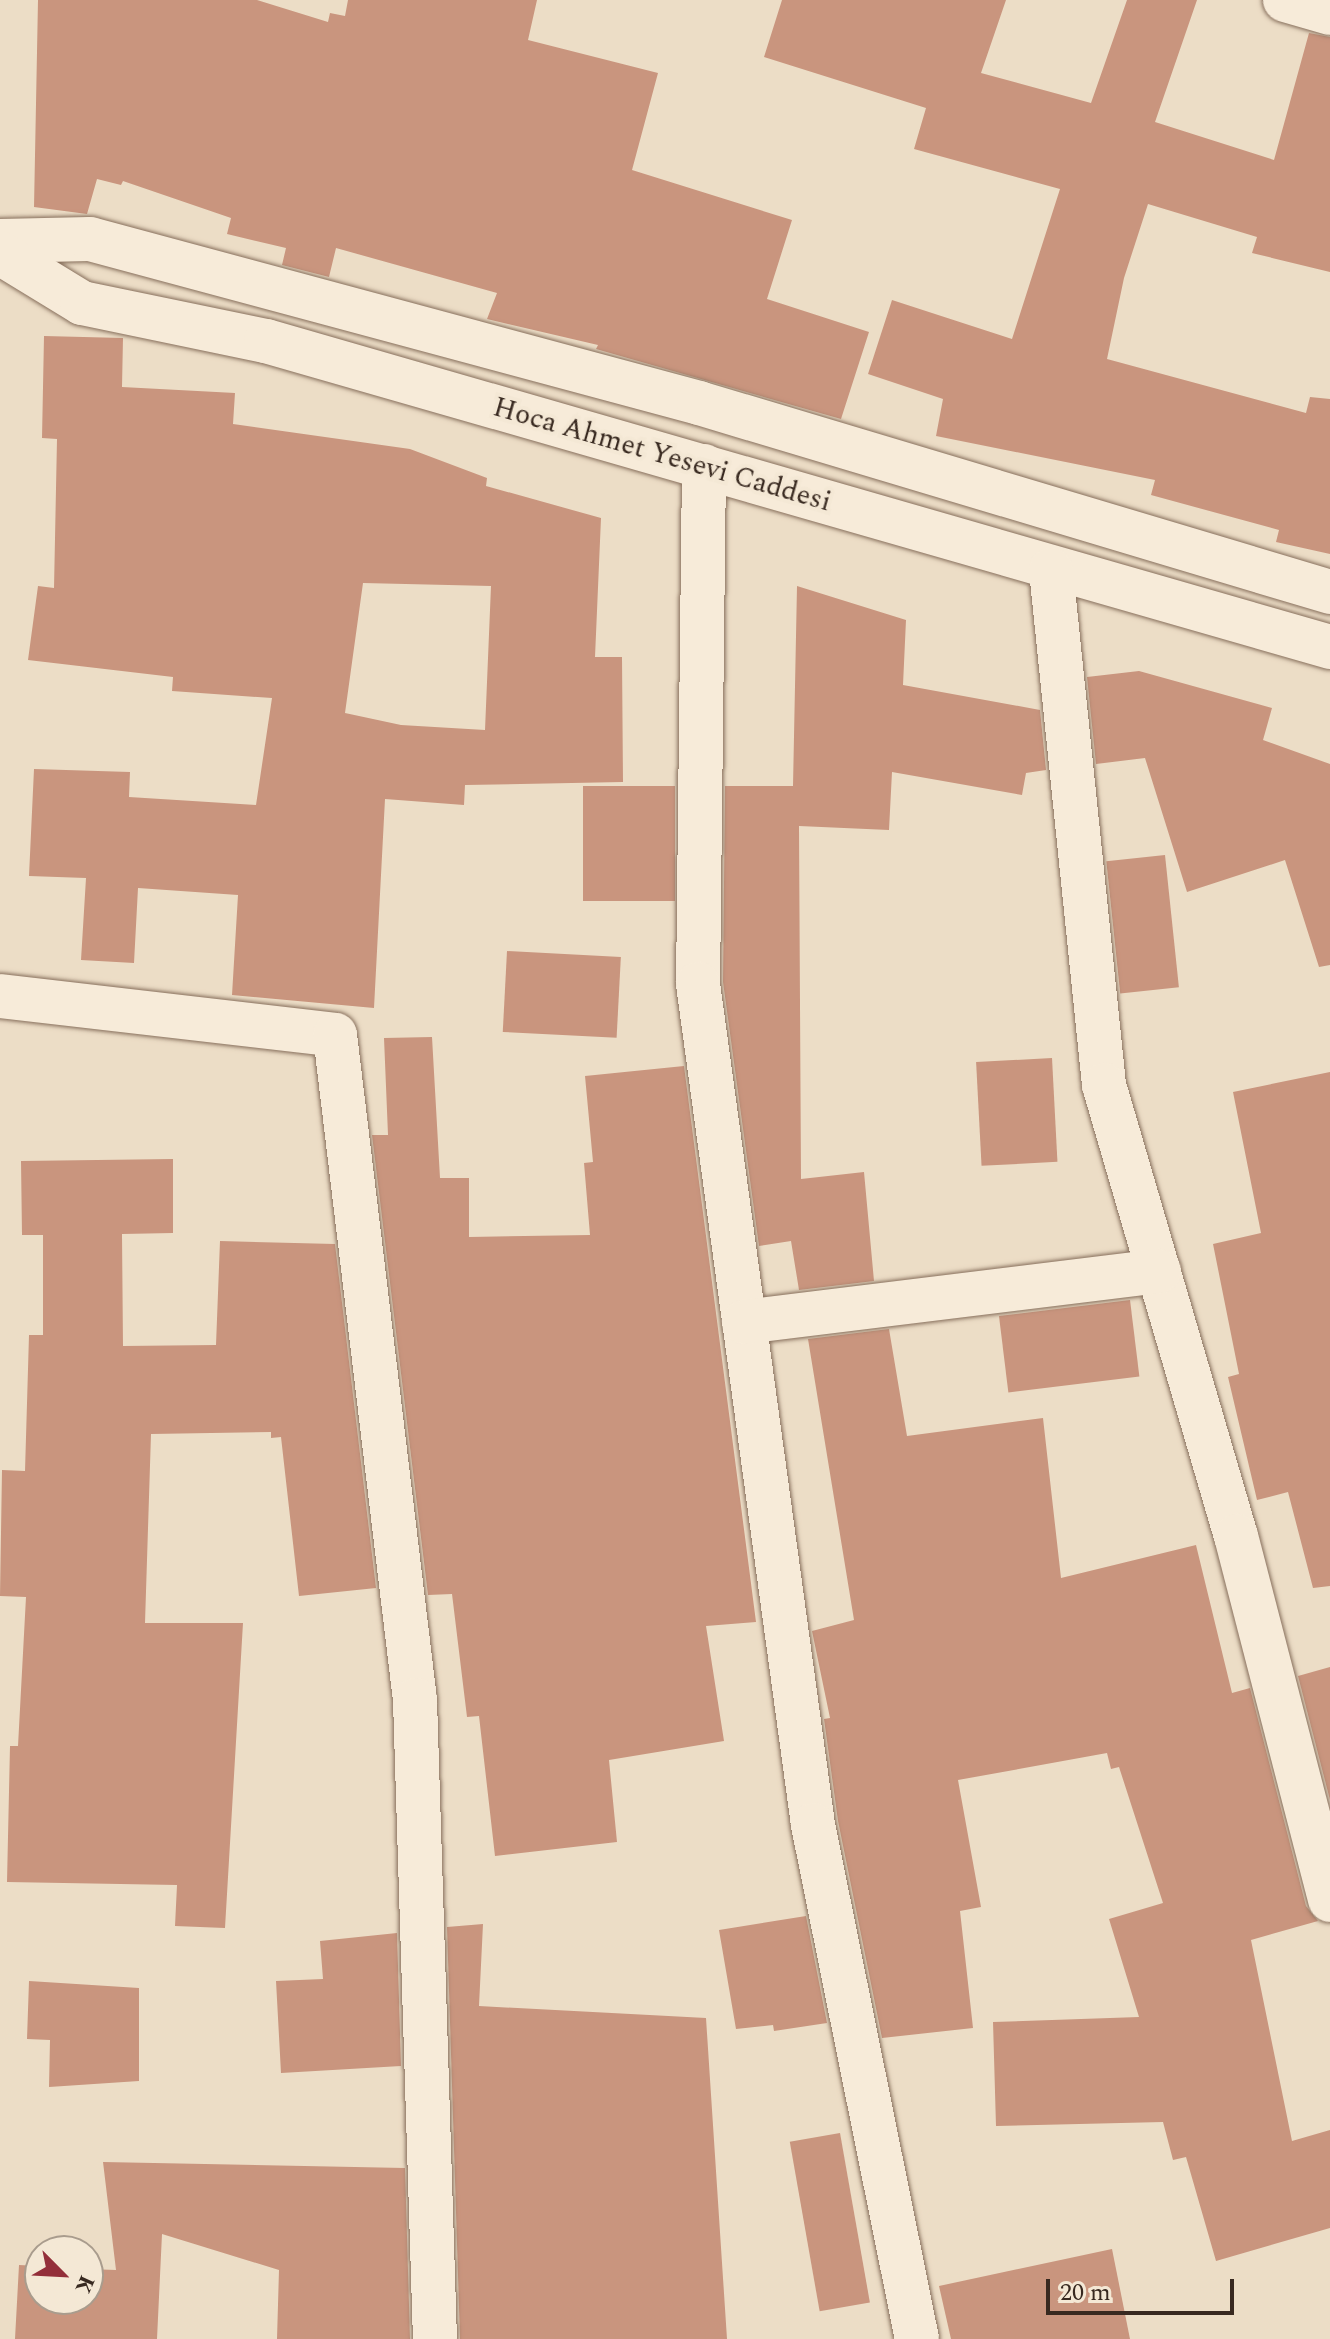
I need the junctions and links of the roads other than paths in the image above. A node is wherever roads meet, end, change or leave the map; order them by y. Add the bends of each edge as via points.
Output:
1 (1285, 0) edge
2 (1330, 13) edge
3 (0, 241) edge
4 (0, 253) edge
5 (704, 466) junction
6 (1051, 570) junction
7 (1330, 592) edge
8 (1330, 647) edge
9 (0, 996) edge
10 (1159, 1271) junction
11 (744, 1322) junction
12 (1330, 1900) edge
13 (435, 2339) edge
14 (917, 2339) edge

1 - 2 street
3 - 7 street, Hoca Ahmet Yesevi Caddesi via 90,239 699,403
4 - 5 street, Hoca Ahmet Yesevi Caddesi via 82,303 266,341
5 - 6 street, Hoca Ahmet Yesevi Caddesi
5 - 11 street via 698,984
6 - 8 street, Hoca Ahmet Yesevi Caddesi
6 - 10 street via 1104,1085
9 - 13 street via 335,1035 415,1700
10 - 11 street
10 - 12 street via 1236,1536
11 - 14 street via 813,1825

